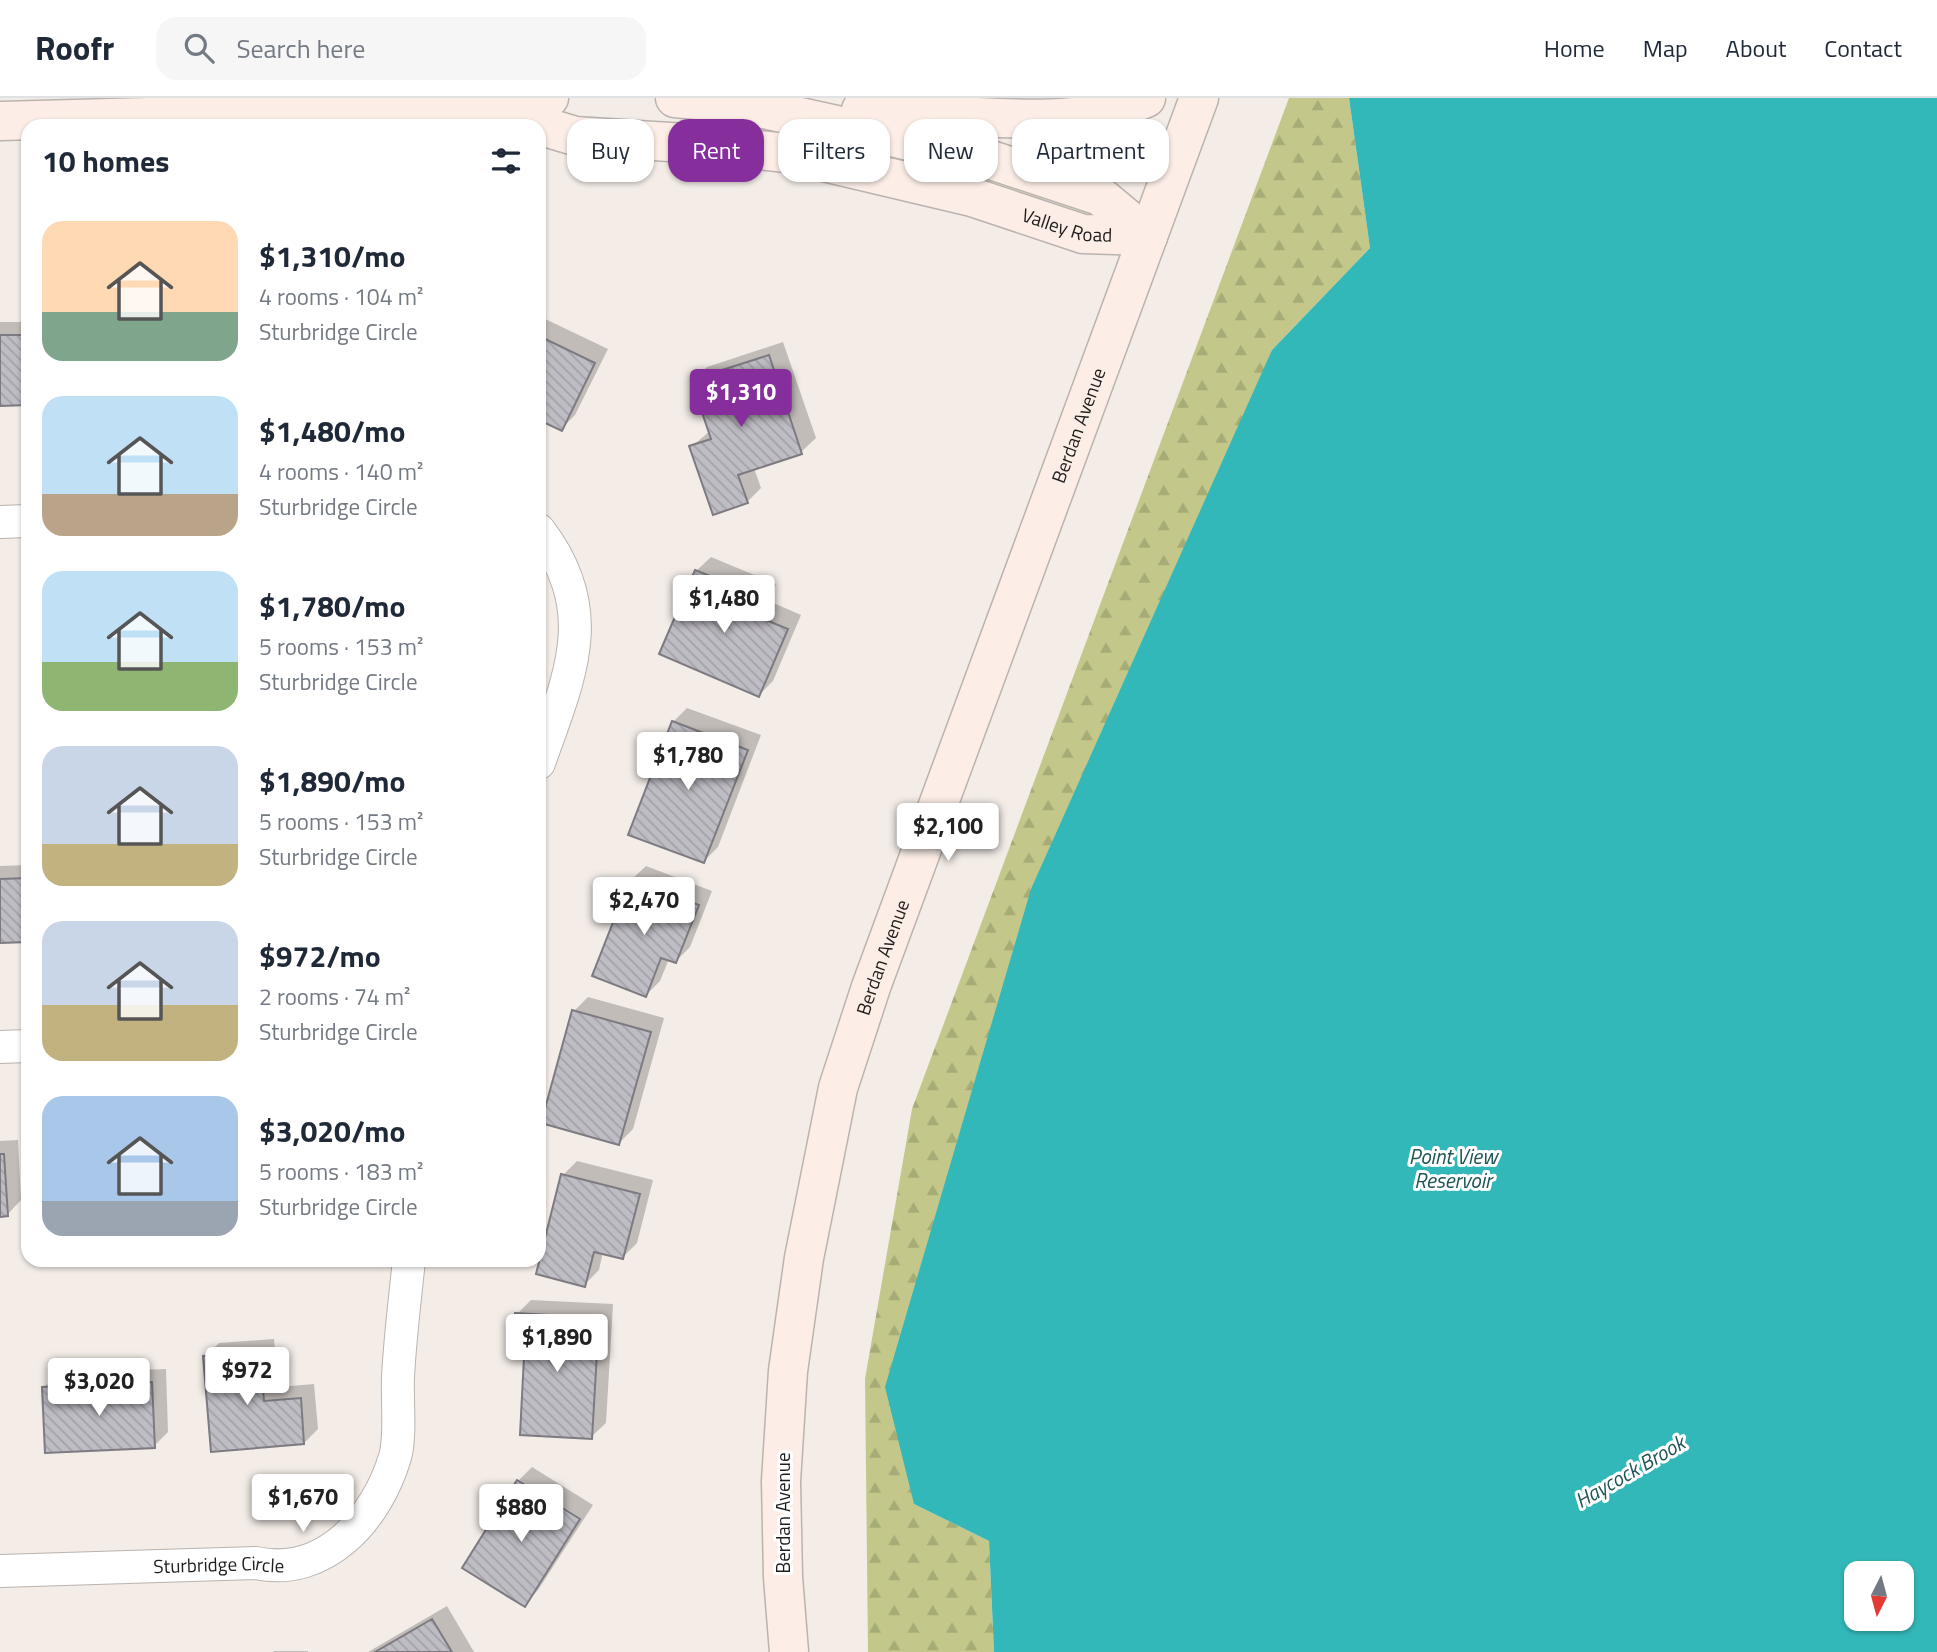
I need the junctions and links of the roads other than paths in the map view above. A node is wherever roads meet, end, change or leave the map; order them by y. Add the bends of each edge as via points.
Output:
1 (550, 98) edge
2 (675, 98) edge
3 (1146, 98) edge
4 (1199, 98) edge
5 (741, 104) junction
6 (498, 113) junction
7 (74, 119) edge
8 (518, 119) edge
9 (21, 120) edge
10 (0, 121) edge
11 (546, 127) edge
12 (1148, 236) junction
13 (21, 521) edge
14 (0, 522) edge
15 (546, 539) edge
16 (546, 742) edge
17 (21, 1046) edge
18 (0, 1047) edge
19 (408, 1267) edge
20 (0, 1571) edge
21 (789, 1652) edge

1 - 6 main road, Valley Road
2 - 5 main road, Valley Road
3 - 5 main road via 1123,109 1078,118 1022,119
4 - 12 main road, Berdan Avenue
5 - 12 main road, Valley Road via 982,157 1045,177 1100,196
6 - 7 main road, Valley Road
6 - 8 main road, Valley Road
9 - 10 main road, Valley Road
11 - 12 main road, Valley Road via 575,136 786,153 972,197 1083,234
12 - 21 main road, Berdan Avenue via 871,987 838,1088 804,1258 788,1371 781,1481
13 - 14 street
15 - 16 street via 570,583 575,618 574,653
17 - 18 street
19 - 20 street, Sturbridge Circle via 396,1455 371,1509 341,1543 295,1564

